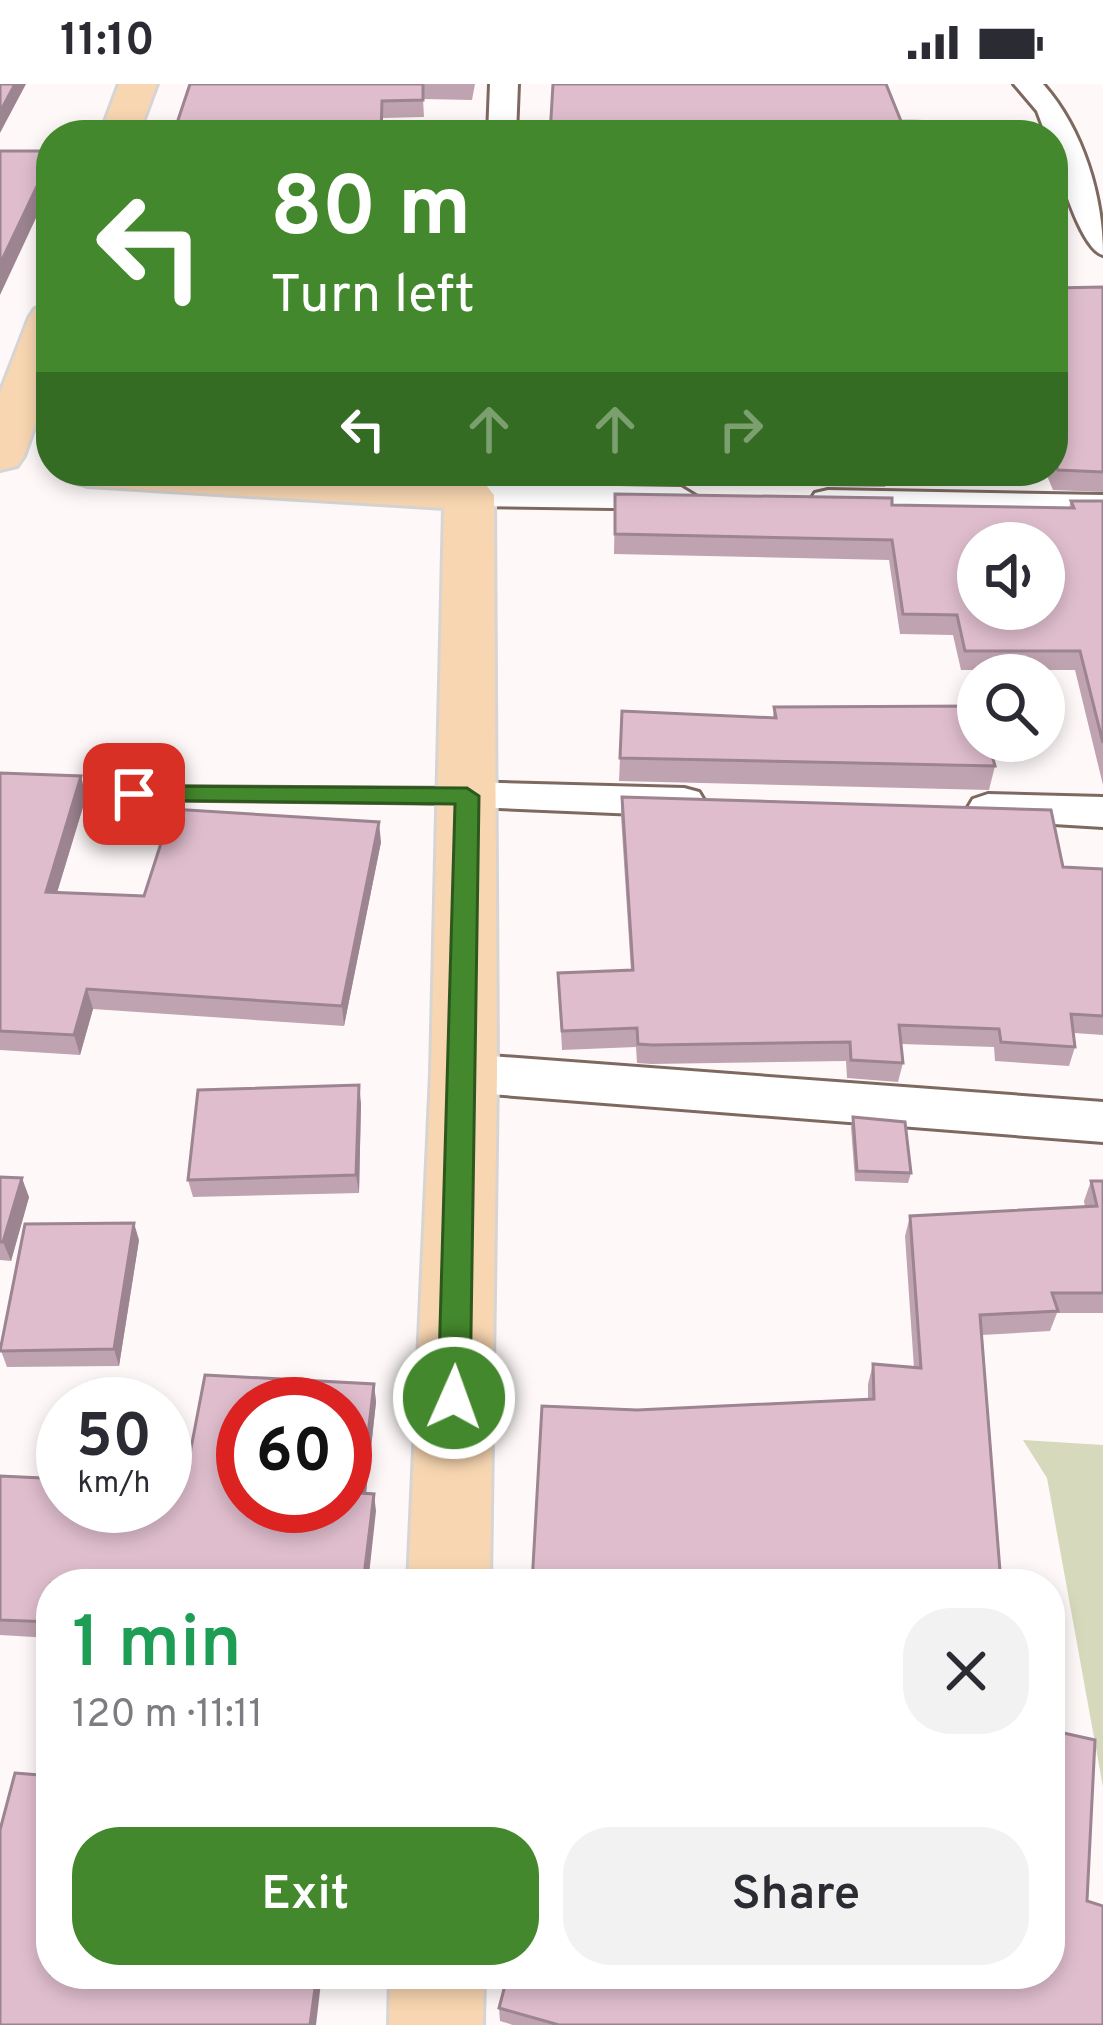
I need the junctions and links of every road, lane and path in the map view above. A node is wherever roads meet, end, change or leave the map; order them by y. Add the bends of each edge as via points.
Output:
1 (138, 84) edge
2 (504, 84) edge
3 (1028, 84) edge
4 (125, 120) edge
5 (503, 120) edge
6 (1054, 120) edge
7 (1068, 156) edge
8 (1069, 241) dead end
9 (1102, 244) edge
10 (36, 359) edge
11 (0, 456) edge
12 (0, 466) edge
13 (36, 468) edge
14 (471, 486) edge
15 (519, 486) edge
16 (728, 499) edge
17 (798, 500) edge
18 (1103, 506) edge
19 (134, 794) dead end
20 (467, 796) junction
21 (726, 803) edge
22 (938, 808) edge
23 (1103, 812) edge
24 (464, 1073) junction
25 (1103, 1122) edge
26 (449, 1569) edge
27 (437, 1989) edge
28 (436, 2025) edge

1 - 4 main road
2 - 5 street
3 - 6 street
7 - 9 street
8 - 9 street
10 - 11 main road
12 - 13 main road
14 - 20 main road
15 - 16 street
17 - 18 street
19 - 20 lane
20 - 21 street
20 - 24 main road
22 - 23 street
24 - 25 street
24 - 26 main road
27 - 28 main road

